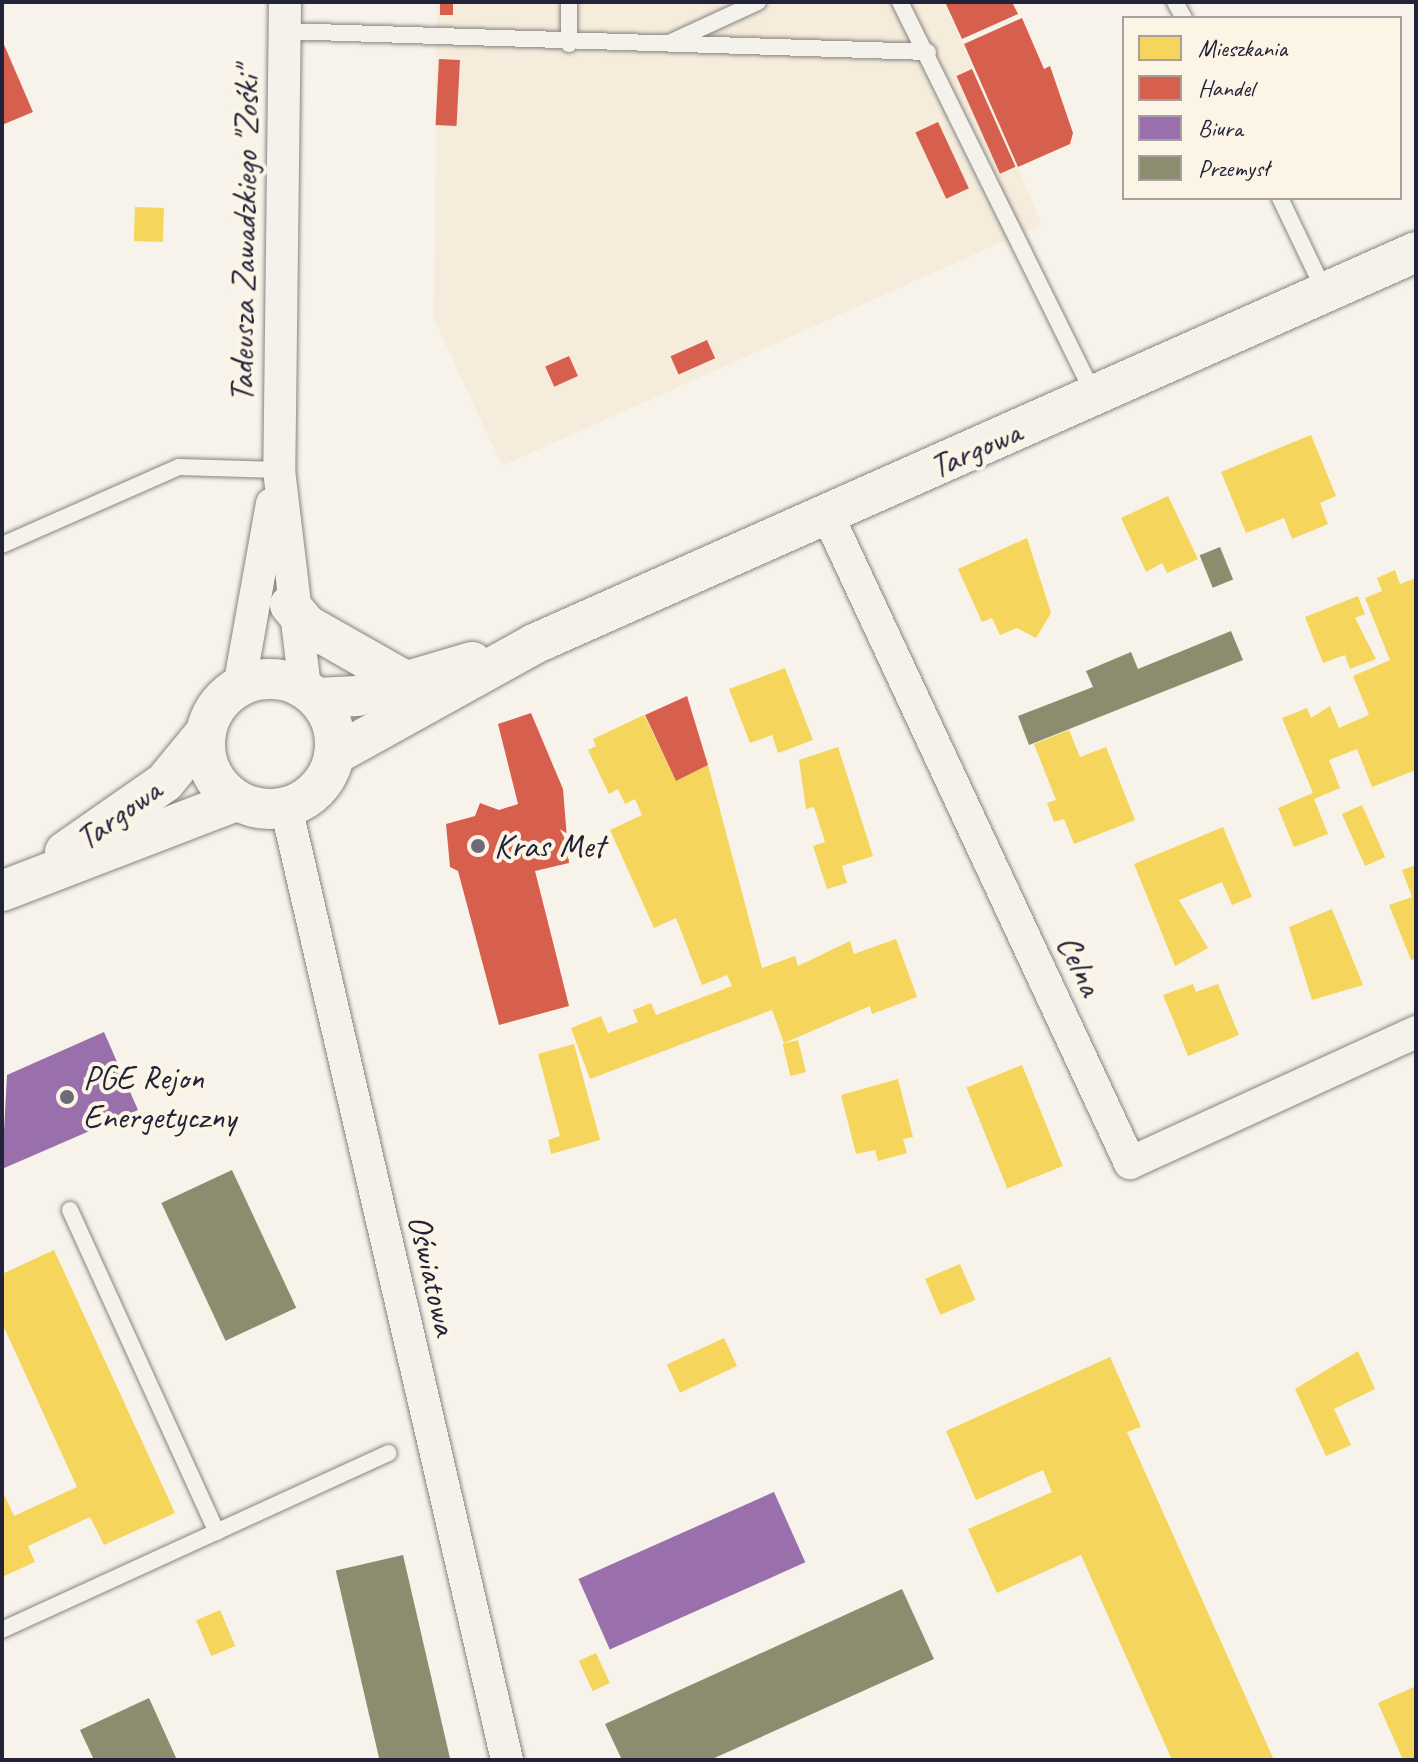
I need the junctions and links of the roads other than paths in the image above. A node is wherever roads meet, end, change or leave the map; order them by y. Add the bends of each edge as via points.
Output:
1 (569, 2) edge
2 (758, 2) edge
3 (900, 2) edge
4 (285, 16) edge
5 (569, 44) junction
6 (663, 46) junction
7 (928, 52) junction
8 (1281, 200) edge
9 (1416, 252) edge
10 (1325, 292) junction
11 (1094, 396) junction
12 (279, 470) junction
13 (828, 516) junction
14 (2, 545) edge
15 (290, 605) junction
16 (534, 644) junction
17 (405, 681) junction
18 (239, 687) junction
19 (311, 694) junction
20 (206, 732) junction
21 (334, 755) junction
22 (237, 801) junction
23 (286, 807) junction
24 (10, 888) edge
25 (1416, 1032) edge
26 (70, 1210) dead end
27 (388, 1453) dead end
28 (217, 1532) junction
29 (2, 1630) edge
30 (507, 1760) edge

1 - 5 lane
2 - 6 lane
3 - 7 lane
4 - 5 lane
4 - 12 street, Tadeusza Zawadzkiego "Zośki"
5 - 6 lane
6 - 7 lane
7 - 11 lane
8 - 10 lane
9 - 10 street, Targowa
10 - 11 street, Targowa
11 - 13 street, Targowa
12 - 14 lane via 179,467
12 - 15 street, Tadeusza Zawadzkiego "Zośki"
12 - 18 street, Tadeusza Zawadzkiego "Zośki"
13 - 16 street, Targowa
13 - 25 street, Celna via 1130,1163
15 - 17 street via 307,625
15 - 19 street, Tadeusza Zawadzkiego "Zośki"
16 - 17 street, Targowa
16 - 21 street, Targowa
17 - 19 street, Targowa
18 - 19 street via 273,679
18 - 20 street via 217,705
19 - 21 street via 332,724
20 - 22 street via 211,771
20 - 24 street, Targowa via 150,794
21 - 23 street via 318,788
22 - 23 street
22 - 24 street, Targowa
23 - 30 street, Oświatowa
26 - 28 lane
27 - 28 lane
28 - 29 lane

